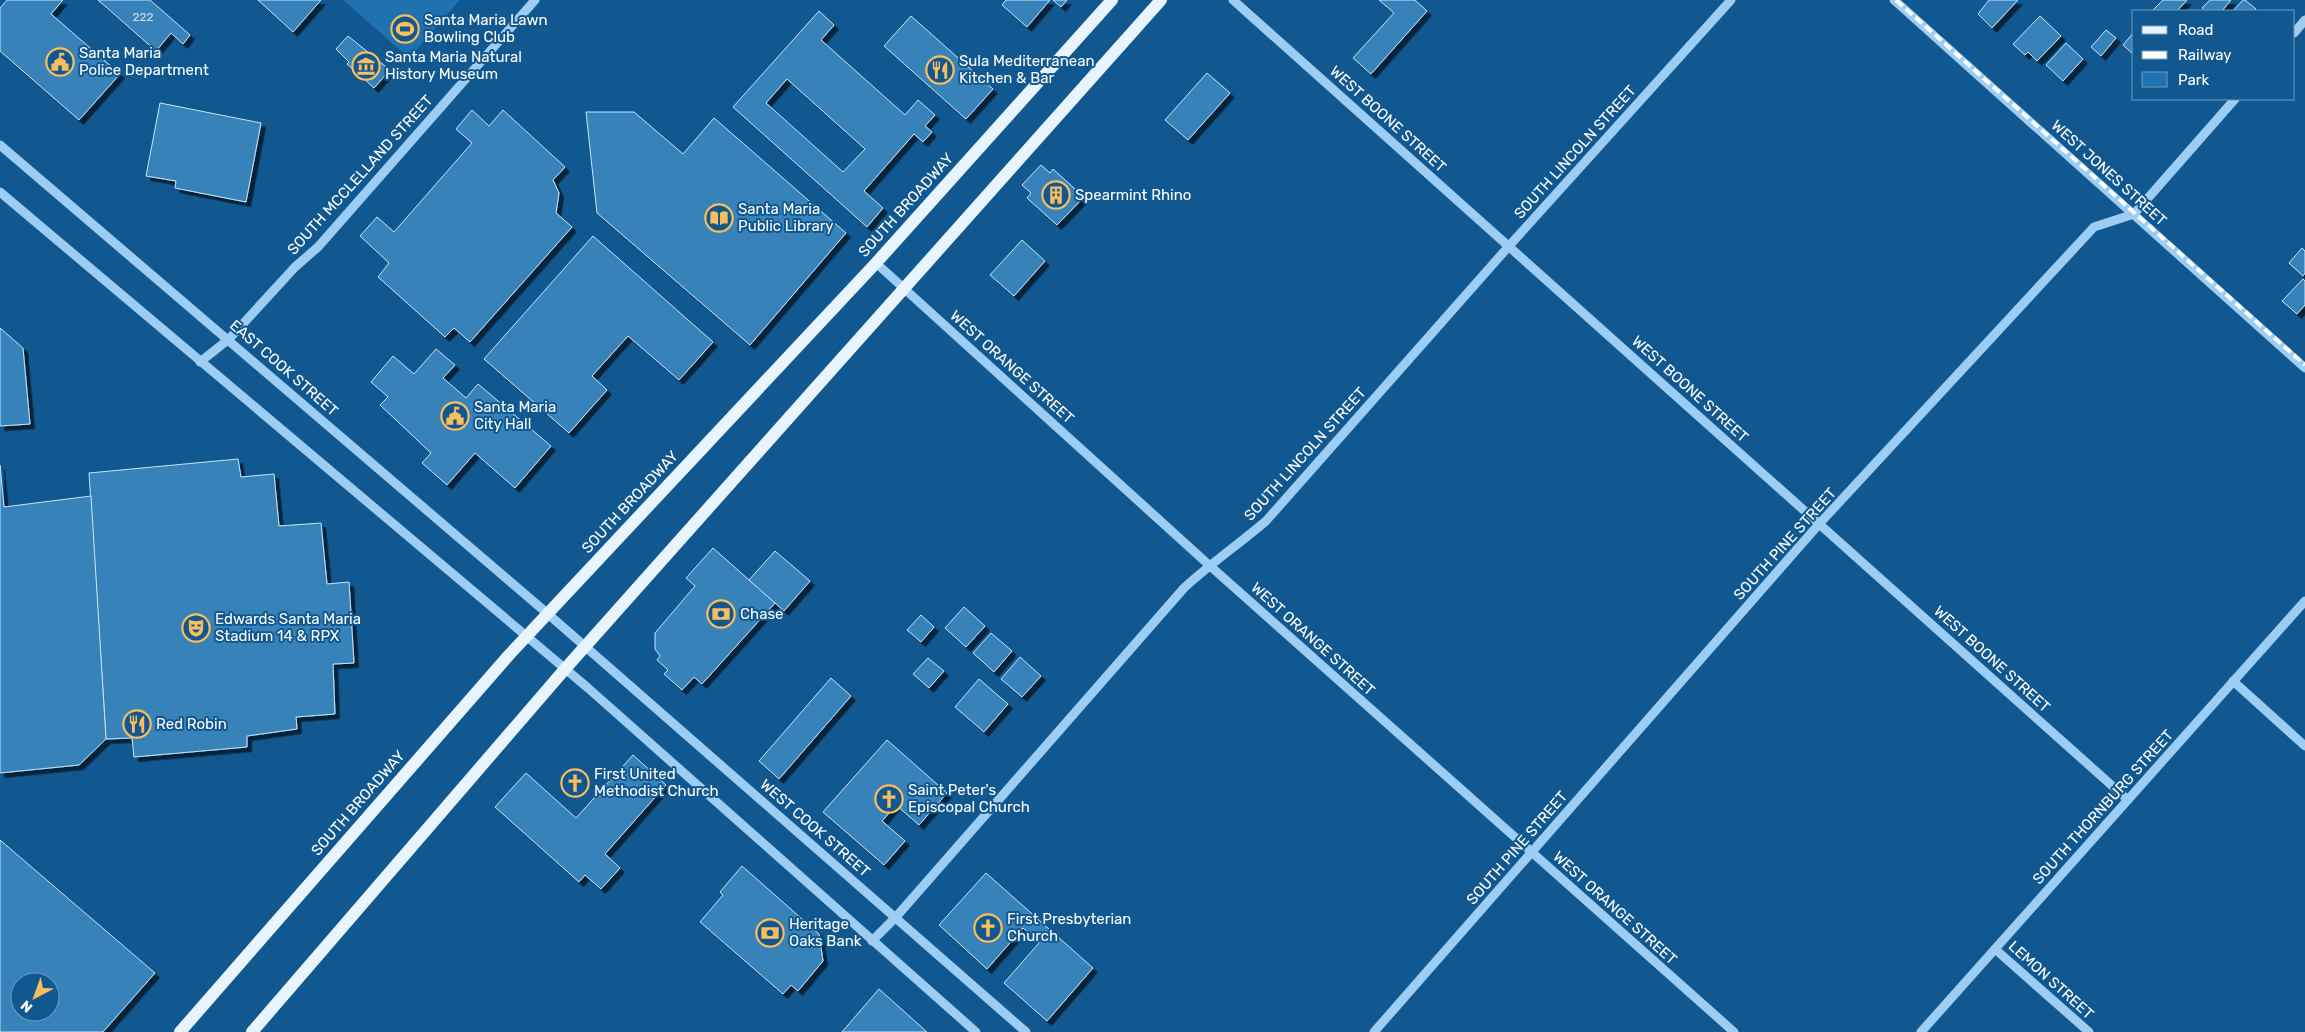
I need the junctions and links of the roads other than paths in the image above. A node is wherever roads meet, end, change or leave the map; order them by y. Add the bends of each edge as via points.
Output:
1 (535, 0) edge
2 (1112, 0) edge
3 (1161, 0) edge
4 (1233, 0) edge
5 (1731, 0) edge
6 (1894, 0) edge
7 (2305, 20) edge
8 (2295, 32) edge
9 (2234, 100) edge
10 (0, 145) edge
11 (0, 192) edge
12 (2134, 214) junction
13 (1509, 246) junction
14 (876, 263) junction
15 (904, 288) junction
16 (229, 339) junction
17 (200, 362) junction
18 (2305, 368) edge
19 (1820, 523) junction
20 (1210, 565) junction
21 (2305, 601) edge
22 (548, 614) junction
23 (527, 636) junction
24 (585, 647) junction
25 (565, 669) junction
26 (2233, 681) junction
27 (2305, 746) edge
28 (2128, 800) junction
29 (1532, 852) junction
30 (896, 917) junction
31 (872, 941) junction
32 (1996, 949) junction
33 (180, 1032) edge
34 (252, 1032) edge
35 (976, 1032) edge
36 (1026, 1032) edge
37 (1374, 1032) edge
38 (1734, 1032) edge
39 (1921, 1032) edge
40 (2088, 1032) edge

1 - 16 street, SOUTH MCCLELLAND STREET via 318,247 295,267
2 - 14 main road, SOUTH BROADWAY
3 - 15 main road
4 - 13 street, WEST BOONE STREET
5 - 13 street, SOUTH LINCOLN STREET
6 - 12 street, WEST JONES STREET
7 - 8 street
9 - 12 street
10 - 16 street, EAST COOK STREET
11 - 17 street
12 - 18 street, WEST JONES STREET
12 - 19 street, SOUTH PINE STREET via 2094,227
13 - 19 street, WEST BOONE STREET
13 - 20 street, SOUTH LINCOLN STREET via 1266,521
14 - 15 street, WEST ORANGE STREET
14 - 22 main road, SOUTH BROADWAY
15 - 20 street, WEST ORANGE STREET
15 - 24 main road
16 - 17 street, SOUTH MCCLELLAND STREET
16 - 22 street, EAST COOK STREET
17 - 23 street
19 - 28 street, WEST BOONE STREET
19 - 29 street, SOUTH PINE STREET
20 - 29 street, WEST ORANGE STREET
20 - 30 street, SOUTH LINCOLN STREET via 1184,588
21 - 26 street, SOUTH THORNBURG STREET
22 - 23 main road, SOUTH BROADWAY
22 - 24 street, EAST COOK STREET
23 - 25 street
23 - 33 main road, SOUTH BROADWAY
24 - 25 main road
24 - 30 street, WEST COOK STREET
25 - 31 street
25 - 34 main road
26 - 27 street
26 - 28 street, SOUTH THORNBURG STREET
28 - 32 street, SOUTH THORNBURG STREET
29 - 37 street, SOUTH PINE STREET
29 - 38 street, WEST ORANGE STREET
30 - 31 street, SOUTH LINCOLN STREET
30 - 36 street, WEST COOK STREET
31 - 35 street
32 - 39 street, SOUTH THORNBURG STREET
32 - 40 street, LEMON STREET

